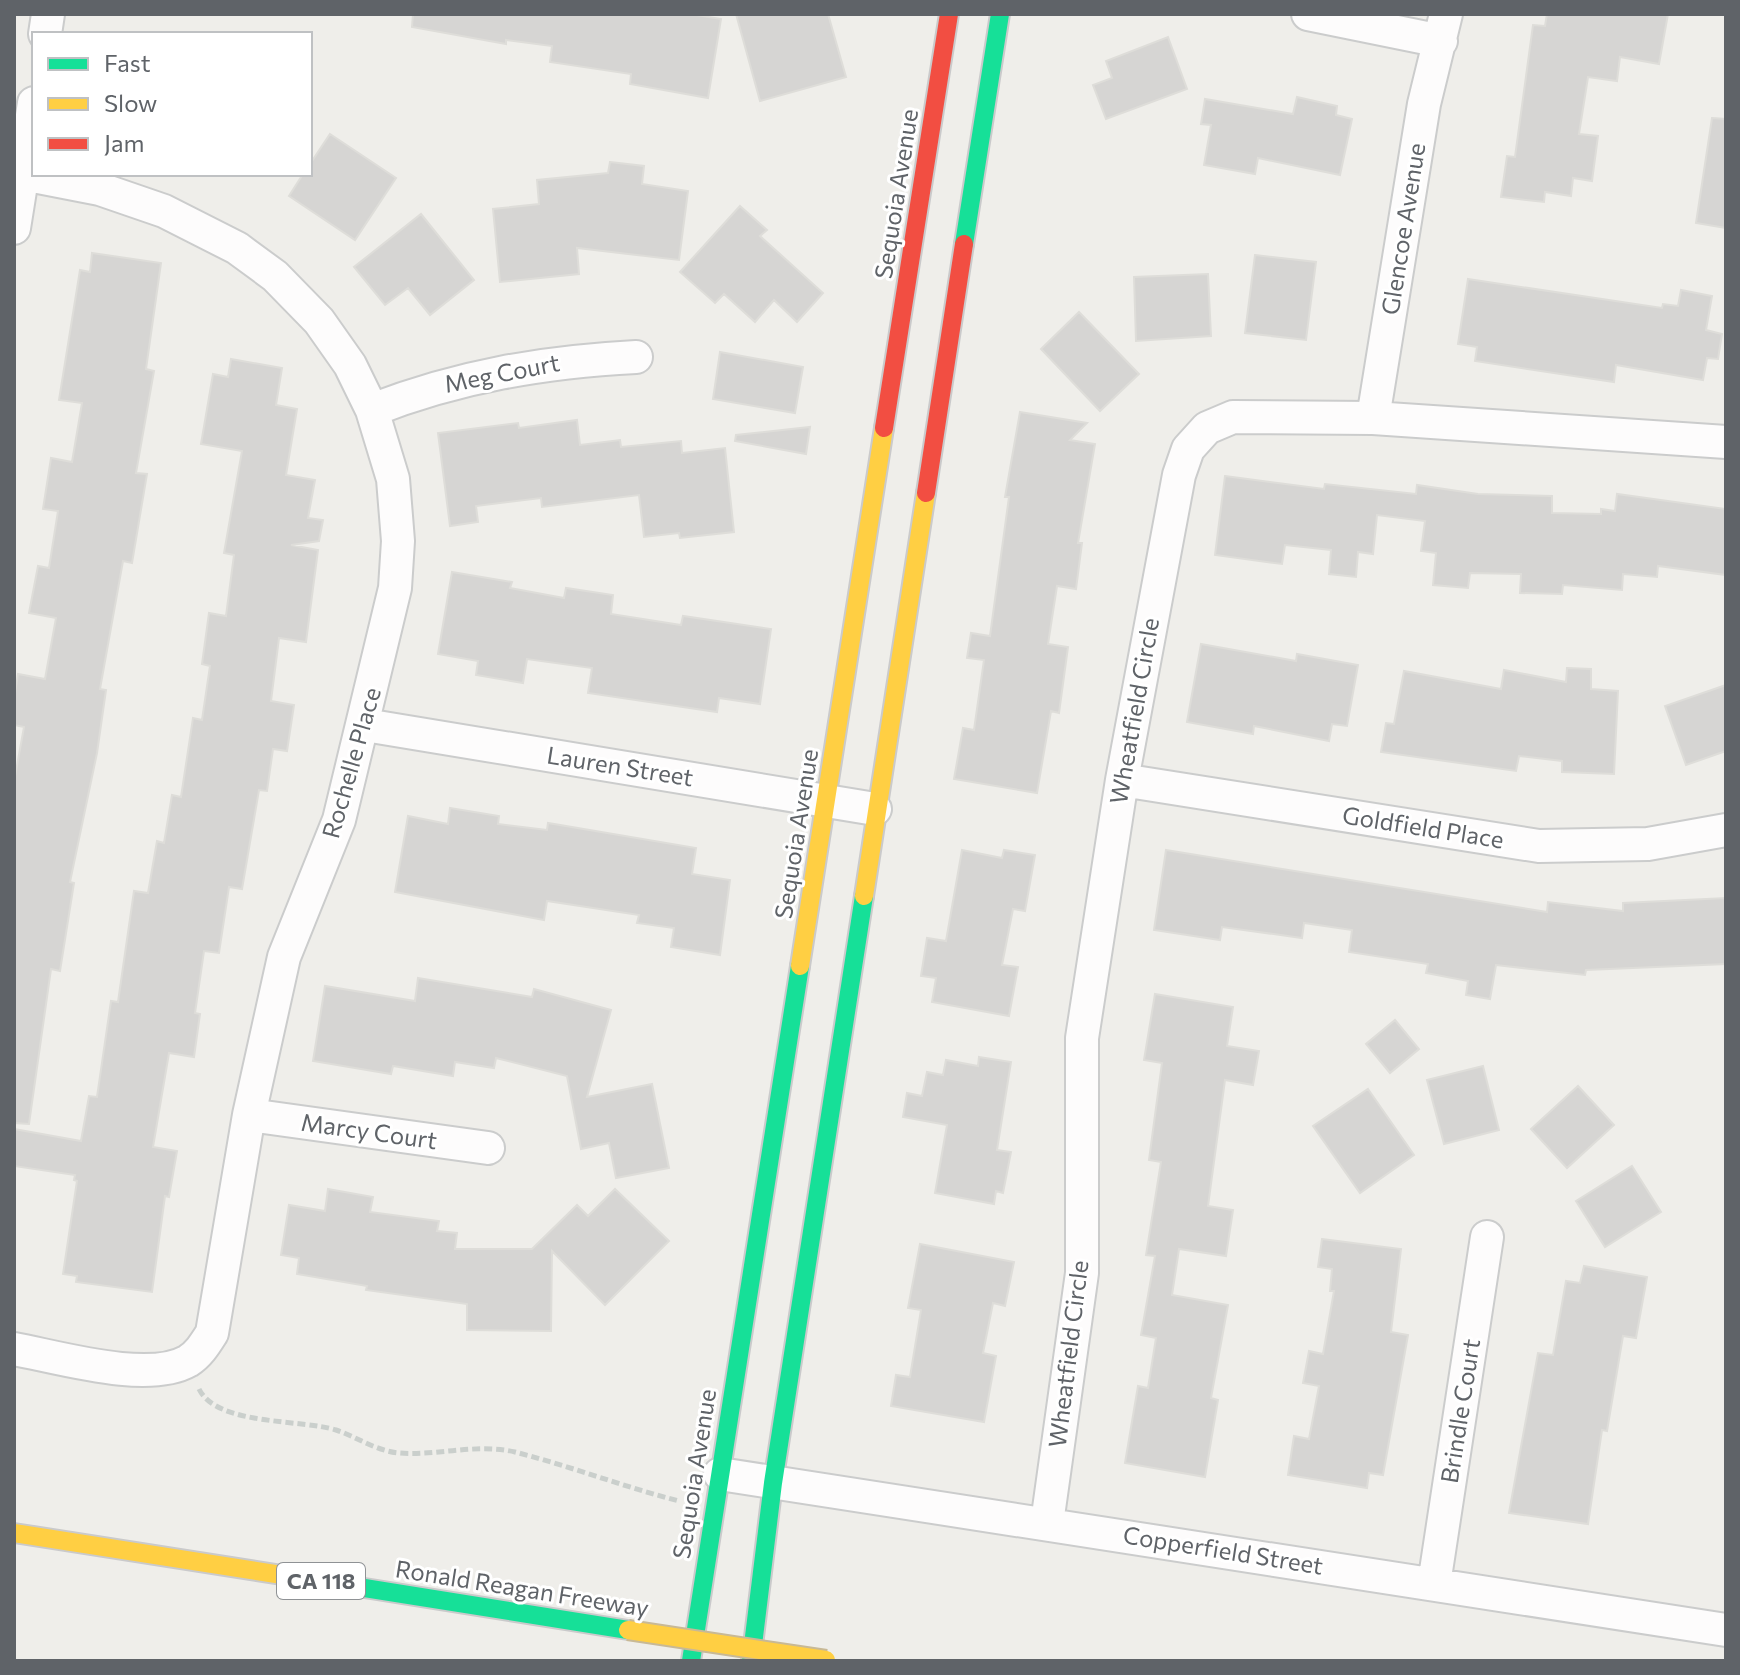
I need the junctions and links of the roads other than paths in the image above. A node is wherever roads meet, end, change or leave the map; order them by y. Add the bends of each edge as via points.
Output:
1 (949, 14) edge
2 (1000, 14) edge
3 (1308, 14) edge
4 (1443, 27) edge
5 (32, 116) edge
6 (23, 174) junction
7 (32, 176) edge
8 (33, 176) edge
9 (14, 228) edge
10 (636, 357) dead end
11 (372, 410) junction
12 (1373, 418) junction
13 (1726, 442) edge
14 (365, 725) junction
15 (1122, 780) junction
16 (827, 801) junction
17 (875, 809) junction
18 (1726, 830) edge
19 (249, 1115) junction
20 (488, 1148) dead end
21 (1487, 1237) dead end
22 (14, 1349) edge
23 (720, 1474) junction
24 (773, 1483) junction
25 (1047, 1523) junction
26 (14, 1533) edge
27 (1434, 1584) junction
28 (1726, 1630) edge
29 (829, 1660) edge
30 (691, 1661) edge
31 (751, 1661) edge

1 - 16 main road, Sequoia Avenue
2 - 17 main road
3 - 4 street, Glencoe Avenue
4 - 12 street, Glencoe Avenue via 1424,104
5 - 6 street
6 - 7 street, Rochelle Place
6 - 9 street
8 - 11 street, Rochelle Place via 100,189 164,211 237,248 275,276 319,321 350,365
10 - 11 street, Meg Court via 560,361 489,373 424,389
11 - 14 street, Rochelle Place via 393,479 398,541 395,588
12 - 13 street, Wheatfield Circle
12 - 15 street, Wheatfield Circle via 1233,417 1207,428 1188,449
14 - 16 street, Lauren Street
14 - 19 street, Rochelle Place via 339,820 284,957
15 - 18 street, Goldfield Place via 1539,846 1648,844
15 - 25 street, Wheatfield Circle via 1082,1038 1082,1273
16 - 17 street, Lauren Street
16 - 23 main road, Sequoia Avenue
17 - 24 main road
19 - 20 street, Marcy Court
19 - 22 street, Rochelle Place via 217,1318 200,1351 160,1370 136,1370
21 - 27 street, Brindle Court
23 - 24 street, Copperfield Street
23 - 30 main road, Sequoia Avenue
24 - 25 street, Copperfield Street
24 - 31 main road
25 - 27 street, Copperfield Street
26 - 29 main road, Ronald Reagan Freeway / CA 118, bridge
27 - 28 street, Copperfield Street

